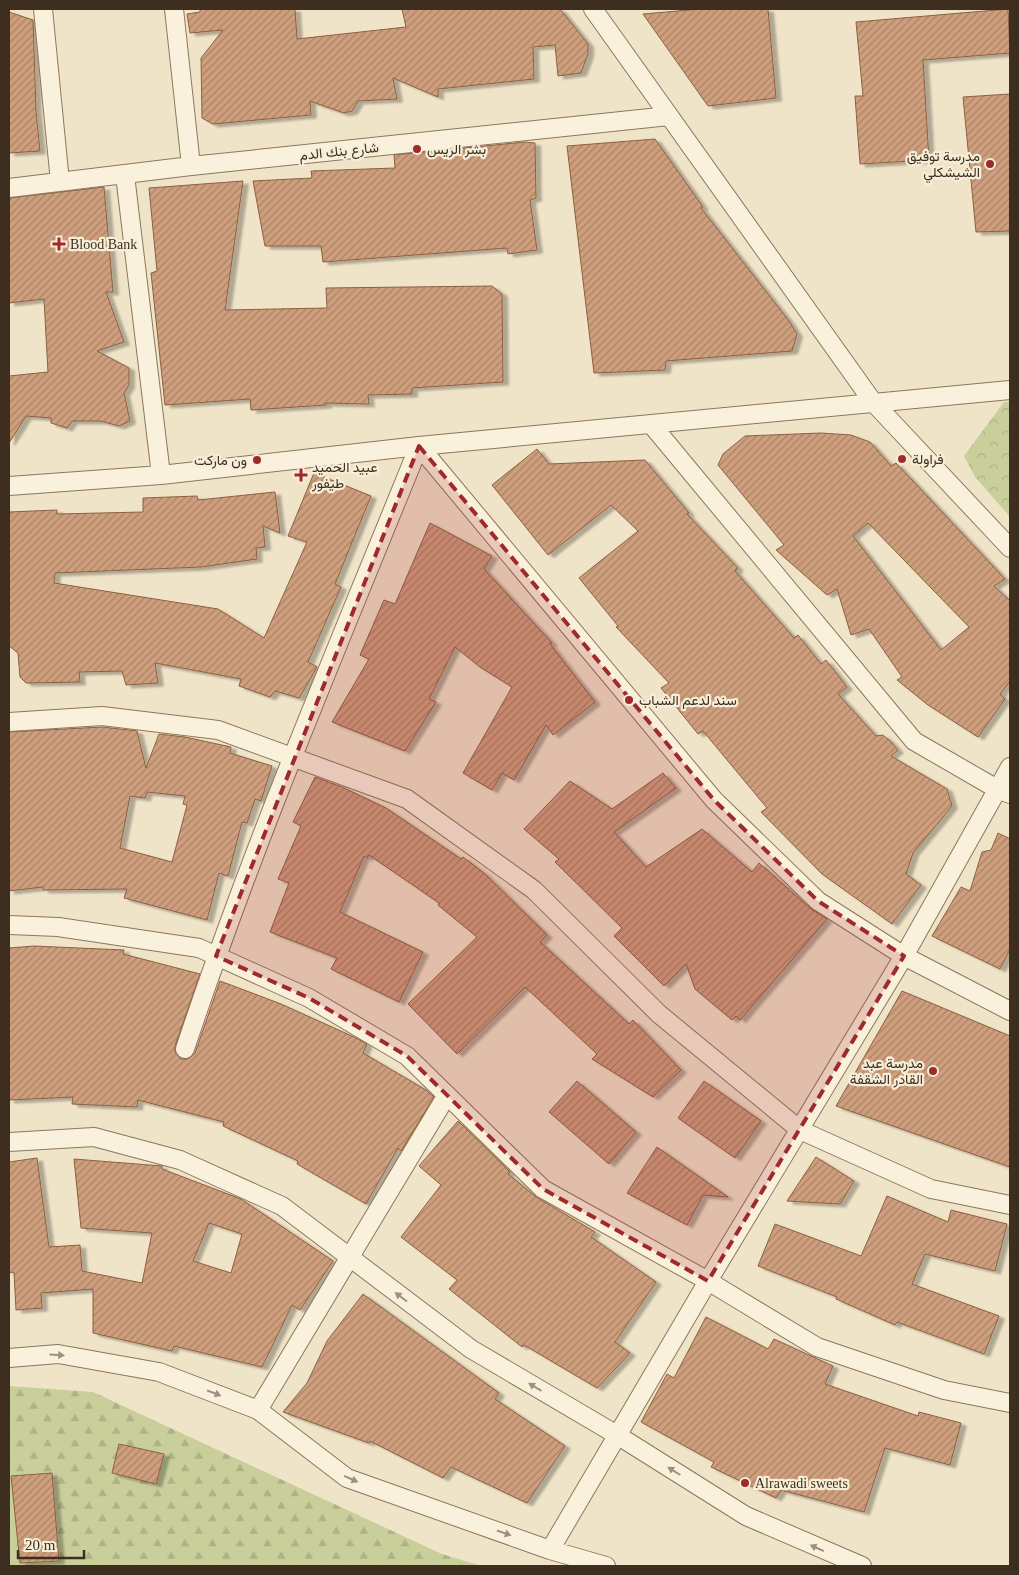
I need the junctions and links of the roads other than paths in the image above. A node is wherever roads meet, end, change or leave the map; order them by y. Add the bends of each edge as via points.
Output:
1 (42, 9) edge
2 (174, 9) edge
3 (593, 9) edge
4 (670, 116) junction
5 (191, 166) junction
6 (125, 175) junction
7 (60, 182) junction
8 (9, 188) edge
9 (1010, 390) edge
10 (873, 402) junction
11 (651, 424) junction
12 (419, 446) junction
13 (161, 475) junction
14 (9, 486) edge
15 (1010, 548) edge
16 (9, 722) edge
17 (292, 757) junction
18 (1010, 767) edge
19 (1004, 792) edge
20 (9, 925) edge
21 (216, 956) junction
22 (904, 956) junction
23 (1010, 1011) edge
24 (186, 1049) dead end
25 (447, 1095) junction
26 (800, 1130) junction
27 (9, 1142) edge
28 (1010, 1204) edge
29 (348, 1258) junction
30 (708, 1281) junction
31 (9, 1358) edge
32 (1010, 1403) edge
33 (258, 1410) junction
34 (617, 1435) junction
35 (550, 1550) junction
36 (606, 1566) edge
37 (862, 1566) edge

1 - 7 street
2 - 5 street
3 - 4 street
4 - 5 street, شارع بنك الدم
4 - 10 street
5 - 6 street, شارع بنك الدم
6 - 7 street, شارع بنك الدم
6 - 13 street
7 - 8 street, شارع بنك الدم
9 - 10 street
10 - 11 street
10 - 15 street
11 - 12 street
11 - 19 street via 914,741
12 - 13 street
12 - 17 street
12 - 22 street via 714,800 818,901
13 - 14 street
16 - 17 street via 102,716 218,730
17 - 21 street
17 - 26 street via 407,799 534,890 659,1014
18 - 19 street
19 - 22 street
20 - 21 street via 77,930 199,948
21 - 24 street
21 - 25 street via 309,998 407,1056
22 - 23 street
22 - 26 street
25 - 29 street
25 - 30 street via 543,1189
26 - 28 street via 930,1189
26 - 30 street
27 - 29 street via 94,1137 180,1160 282,1206
29 - 33 street
34 -> 29 street via 471,1349
30 - 32 street via 817,1346 944,1390
30 - 34 street
31 -> 33 street via 58,1354 159,1372
33 -> 35 street via 347,1478
34 - 35 street
37 -> 34 street via 746,1516
35 - 36 street

